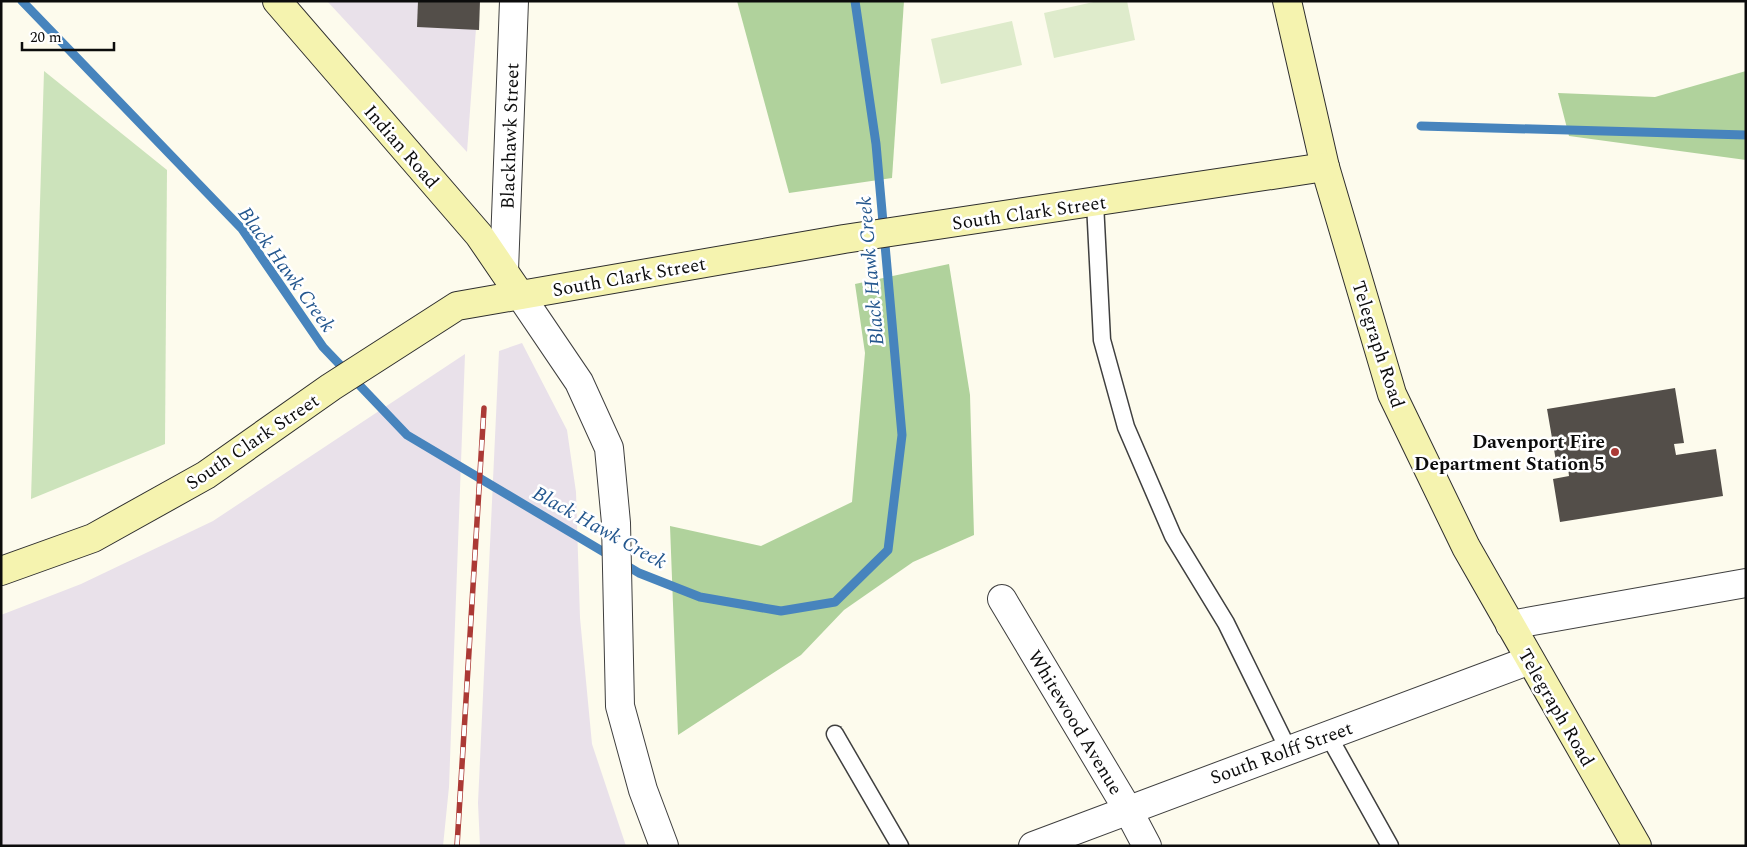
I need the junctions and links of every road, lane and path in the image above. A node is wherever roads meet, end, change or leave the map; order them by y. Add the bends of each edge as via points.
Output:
1 (277, 1) edge
2 (514, 1) edge
3 (1287, 1) edge
4 (1325, 167) junction
5 (1095, 203) junction
6 (504, 271) junction
7 (520, 295) junction
8 (1, 571) edge
9 (1746, 583) edge
10 (1002, 599) dead end
11 (1510, 625) junction
12 (1530, 660) junction
13 (835, 734) dead end
14 (1328, 735) junction
15 (1288, 749) junction
16 (1128, 810) junction
17 (664, 846) edge
18 (900, 846) edge
19 (1033, 846) edge
20 (1147, 846) edge
21 (1390, 846) edge
22 (1637, 846) edge

1 - 6 street, Indian Road via 479,235
2 - 6 street, Blackhawk Street
3 - 4 street, Telegraph Road
4 - 5 street, South Clark Street
4 - 11 street, Telegraph Road via 1392,394 1466,547
5 - 7 street, South Clark Street via 844,239
5 - 15 lane via 1102,340 1126,427 1173,536 1226,624
6 - 7 street, Indian Road
7 - 8 street, South Clark Street via 457,306 331,387 206,475 93,538
7 - 17 street via 579,382 609,448 616,524 620,706 643,790
9 - 11 street
10 - 16 street, Whitewood Avenue
11 - 12 street, Telegraph Road
12 - 14 street, South Rolff Street
12 - 22 street, Telegraph Road
13 - 18 lane
14 - 15 street, South Rolff Street
14 - 21 lane
15 - 16 street, South Rolff Street
16 - 19 street, South Rolff Street
16 - 20 street, Whitewood Avenue

